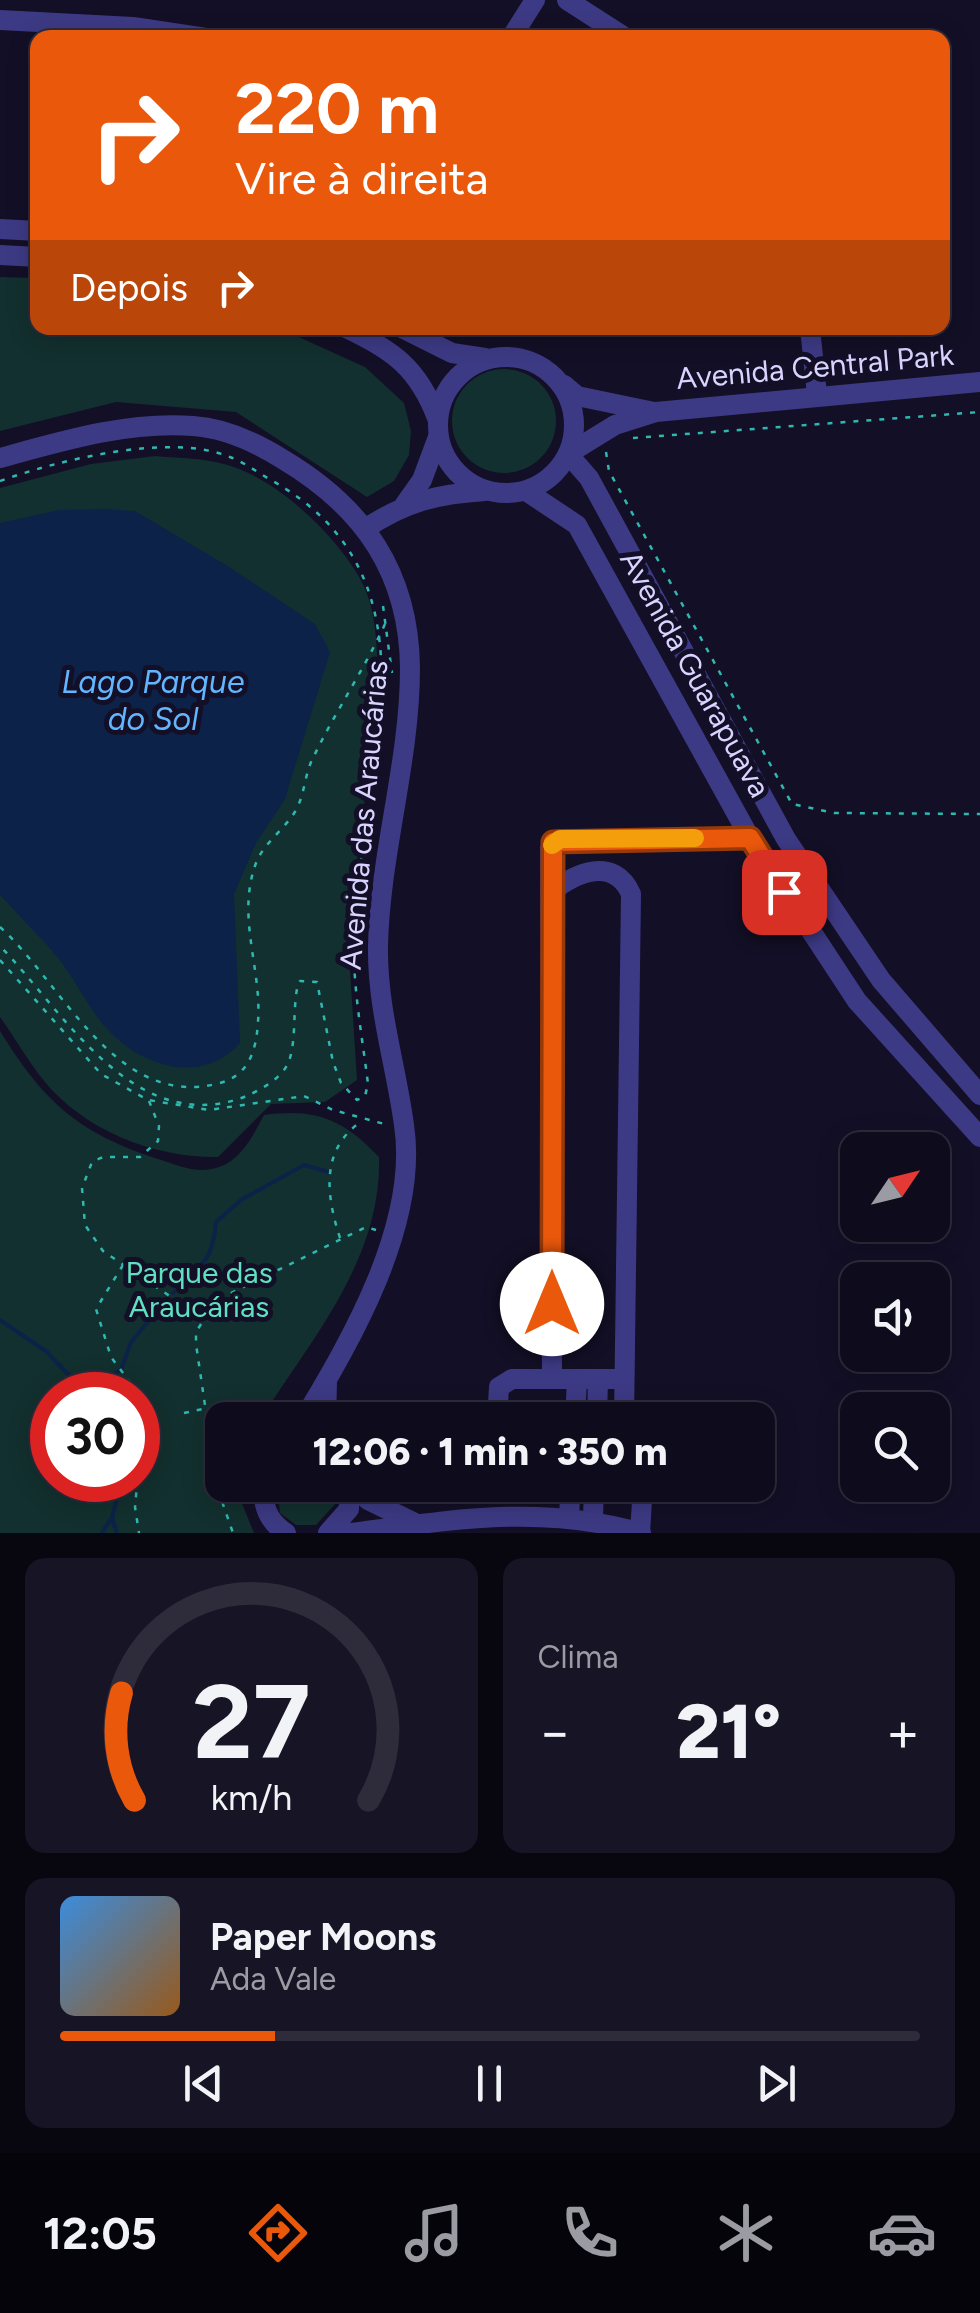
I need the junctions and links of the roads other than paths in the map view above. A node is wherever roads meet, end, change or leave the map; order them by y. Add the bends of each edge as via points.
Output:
1 (535, 0) edge
2 (567, 0) edge
3 (0, 20) edge
4 (153, 30) edge
5 (516, 30) edge
6 (614, 30) edge
7 (0, 228) edge
8 (30, 230) edge
9 (0, 255) edge
10 (30, 257) edge
11 (359, 335) edge
12 (416, 335) edge
13 (811, 335) edge
14 (487, 358) junction
15 (558, 380) junction
16 (980, 382) edge
17 (817, 395) junction
18 (656, 412) junction
19 (437, 428) junction
20 (568, 454) junction
21 (0, 458) edge
22 (486, 491) junction
23 (526, 491) junction
24 (404, 504) junction
25 (365, 529) junction
26 (750, 838) junction
27 (550, 892) junction
28 (980, 1095) edge
29 (980, 1137) edge
30 (623, 1378) junction
31 (328, 1379) junction
32 (552, 1379) junction
33 (588, 1379) junction
34 (314, 1402) edge
35 (327, 1402) edge
36 (498, 1402) edge
37 (581, 1402) edge
38 (593, 1402) edge
39 (624, 1402) edge
40 (265, 1502) edge
41 (349, 1502) edge
42 (372, 1502) edge
43 (570, 1502) edge
44 (594, 1502) edge
45 (642, 1502) edge
46 (569, 1516) junction
47 (593, 1519) junction
48 (419, 1524) junction
49 (286, 1533) edge
50 (328, 1533) edge
51 (351, 1533) edge
52 (640, 1533) edge

1 - 5 street
2 - 6 street
3 - 4 street
7 - 8 street
9 - 10 street
11 - 19 street via 418,376
12 - 14 street via 452,353
13 - 17 street
14 - 15 street via 525,359
14 - 19 street via 453,380
15 - 18 street via 577,396
15 - 20 street via 574,416
16 - 17 street, Avenida Central Park
17 - 18 street, Avenida Central Park
18 - 20 street via 615,425
19 - 22 street via 454,471
19 - 24 street via 422,480
20 - 23 street via 558,470
20 - 28 street, Avenida Guarapuava via 589,478 786,839 881,980
21 - 25 street, Avenida das Araucárias via 116,431 195,426 226,432 278,456 347,504
22 - 23 street
22 - 24 street
23 - 26 street, Avenida Guarapuava via 577,525
24 - 25 street
25 - 31 street, Avenida das Araucárias via 404,606 410,668 378,945 381,1006 407,1164 390,1247
26 - 27 street via 560,839 550,848
26 - 29 street, Avenida Guarapuava via 857,1001
27 - 30 street via 582,871 598,871 614,872 631,894
27 - 32 street
30 - 33 street
30 - 39 street
31 - 34 street, Avenida das Araucárias
31 - 35 street, Avenida das Araucárias
32 - 33 street
32 - 36 street via 505,1382
33 - 37 street
33 - 38 street
40 - 49 street via 271,1520
41 - 50 street
42 - 48 street
43 - 46 street
44 - 47 street
45 - 52 street
46 - 47 street
46 - 48 street
47 - 52 street
48 - 51 street

